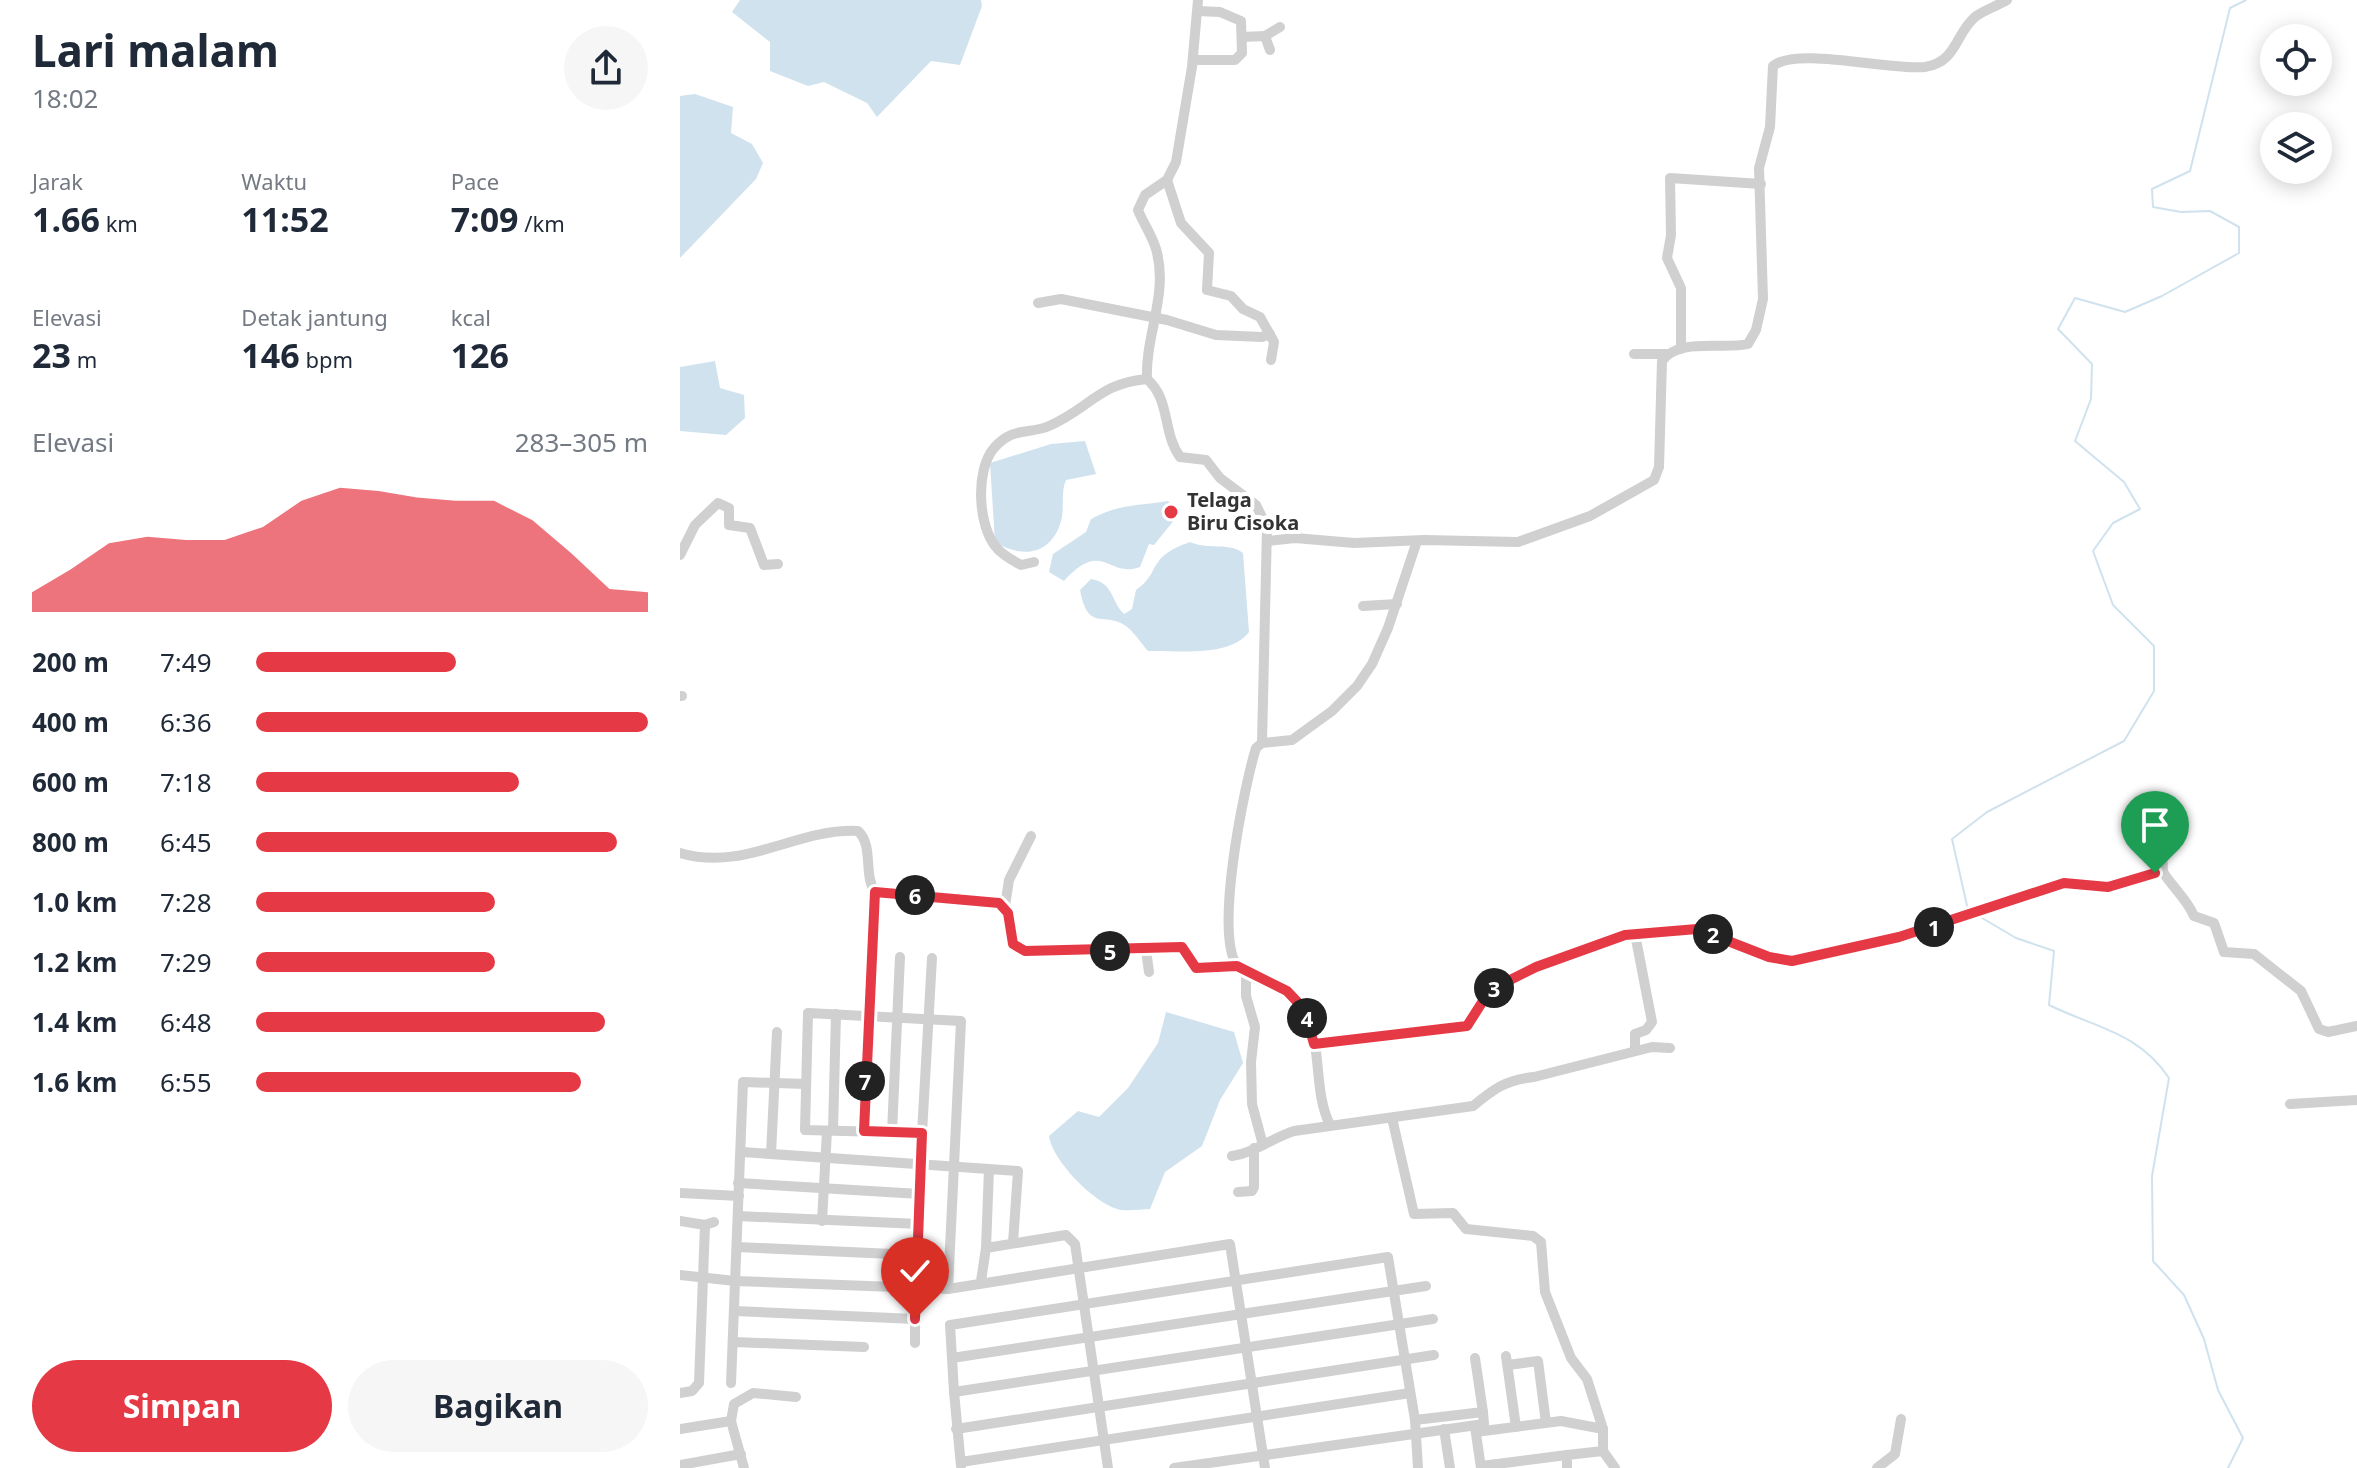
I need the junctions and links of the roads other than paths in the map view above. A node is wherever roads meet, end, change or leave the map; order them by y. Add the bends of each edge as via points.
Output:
1 (2007, 0) edge
2 (1198, 5) edge
3 (1280, 27) dead end
4 (1265, 36) junction
5 (1242, 37) junction
6 (1270, 50) dead end
7 (1193, 60) junction
8 (1167, 180) junction
9 (1761, 184) junction
10 (1038, 303) dead end
11 (1154, 318) junction
12 (1270, 334) junction
13 (1681, 349) junction
14 (1634, 354) dead end
15 (1666, 354) junction
16 (1271, 360) dead end
17 (1147, 379) junction
18 (1268, 541) junction
19 (1417, 541) junction
20 (680, 555) edge
21 (1034, 562) dead end
22 (778, 564) dead end
23 (1397, 604) junction
24 (1363, 606) dead end
25 (1262, 743) junction
26 (2160, 803) dead end
27 (1031, 836) dead end
28 (680, 853) edge
29 (2163, 872) junction
30 (875, 892) junction
31 (1005, 906) junction
32 (1635, 934) junction
33 (1146, 950) junction
34 (900, 957) dead end
35 (932, 958) dead end
36 (1241, 970) junction
37 (1149, 972) dead end
38 (836, 1014) junction
39 (867, 1016) junction
40 (898, 1017) junction
41 (928, 1019) junction
42 (2357, 1026) edge
43 (777, 1032) dead end
44 (1314, 1044) junction
45 (1670, 1048) dead end
46 (1635, 1051) junction
47 (775, 1084) junction
48 (806, 1084) junction
49 (2357, 1100) edge
50 (2290, 1104) dead end
51 (1392, 1118) junction
52 (1330, 1125) junction
53 (830, 1131) junction
54 (864, 1131) junction
55 (892, 1132) junction
56 (922, 1133) junction
57 (1259, 1146) junction
58 (742, 1152) junction
59 (771, 1154) junction
60 (1232, 1156) dead end
61 (827, 1158) junction
62 (921, 1164) junction
63 (956, 1168) junction
64 (989, 1169) junction
65 (738, 1183) junction
66 (824, 1189) junction
67 (1238, 1192) dead end
68 (680, 1193) edge
69 (920, 1194) junction
70 (739, 1196) junction
71 (738, 1216) junction
72 (680, 1221) edge
73 (822, 1221) junction
74 (919, 1224) junction
75 (1013, 1243) junction
76 (737, 1247) junction
77 (986, 1248) junction
78 (915, 1255) junction
79 (1077, 1269) junction
80 (680, 1275) edge
81 (703, 1279) junction
82 (1235, 1279) junction
83 (735, 1281) junction
84 (981, 1281) junction
85 (1426, 1286) dead end
86 (915, 1287) junction
87 (948, 1289) junction
88 (1392, 1290) junction
89 (1084, 1303) junction
90 (734, 1311) junction
91 (1240, 1314) junction
92 (915, 1319) junction
93 (1433, 1319) dead end
94 (1398, 1324) junction
95 (1088, 1338) junction
96 (734, 1342) junction
97 (915, 1343) dead end
98 (1245, 1346) junction
99 (864, 1347) dead end
100 (1434, 1355) dead end
101 (952, 1358) junction
102 (1475, 1358) dead end
103 (1404, 1359) junction
104 (1093, 1371) junction
105 (731, 1383) dead end
106 (1251, 1383) junction
107 (954, 1392) junction
108 (680, 1393) edge
109 (1410, 1393) junction
110 (796, 1397) dead end
111 (1099, 1407) junction
112 (1483, 1412) junction
113 (1257, 1416) junction
114 (1901, 1419) dead end
115 (731, 1421) junction
116 (1546, 1423) junction
117 (1415, 1426) junction
118 (1516, 1427) junction
119 (1475, 1428) junction
120 (680, 1429) edge
121 (956, 1429) junction
122 (1444, 1429) junction
123 (1603, 1429) junction
124 (1104, 1438) junction
125 (1603, 1451) junction
126 (741, 1454) junction
127 (1263, 1455) junction
128 (1567, 1455) junction
129 (680, 1465) edge
130 (961, 1465) edge
131 (1481, 1467) edge
132 (744, 1468) edge
133 (1108, 1468) edge
134 (1174, 1468) edge
135 (1265, 1468) edge
136 (1418, 1468) edge
137 (1450, 1468) edge
138 (1567, 1468) edge
139 (1615, 1468) edge
140 (1877, 1468) edge

1 - 9 street via 1976,16 1953,53 1925,67 1819,59 1777,62 1770,70 1771,110 1761,154
2 - 5 street via 1239,19
2 - 7 street
3 - 4 street
4 - 5 street
4 - 6 street
5 - 7 street via 1242,53 1235,60
7 - 8 street via 1176,162
8 - 11 street via 1145,195 1138,210 1157,252 1159,302
8 - 12 street via 1181,223 1209,253 1209,292 1235,299 1260,317
9 - 13 street via 1763,299 1753,338 1741,346
9 - 13 street via 1670,178 1667,258 1681,288
10 - 11 street via 1061,299
11 - 12 street via 1216,335
11 - 17 street
12 - 16 street
13 - 15 street
14 - 15 street
15 - 19 street via 1659,372 1659,467 1654,480 1590,516 1518,542
17 - 18 street via 1163,395 1171,440 1180,457 1206,460 1220,478 1256,505
17 - 21 street via 1118,383 1047,428 1015,432 991,451 984,477 984,526 999,551 1021,565
18 - 19 street
18 - 25 street
19 - 23 street
20 - 22 street via 695,525 718,503 729,508 729,525 750,528 764,565
23 - 24 street
23 - 25 street via 1357,686 1292,740
25 - 36 street via 1252,759 1232,853 1230,917 1233,955
26 - 29 street
27 - 31 street via 1009,880
28 - 30 street via 720,858 858,831
29 - 32 street via 2108,887 2064,883 1950,922 1792,961 1697,929
29 - 42 street via 2194,916 2214,923 2224,952 2254,954 2301,991 2319,1029
30 - 31 street
30 - 39 street
31 - 33 street via 1013,944 1025,951
32 - 44 street via 1595,944 1490,990 1467,1026
32 - 46 street via 1652,1022 1635,1034
33 - 36 street via 1179,947 1196,968
33 - 37 street
34 - 40 street
35 - 41 street
36 - 44 street via 1300,1002
36 - 57 street via 1255,1027 1252,1104
38 - 39 street
38 - 48 street via 808,1013
38 - 53 street
39 - 40 street
39 - 54 street
40 - 41 street
40 - 55 street
41 - 56 street
41 - 63 street via 961,1021
43 - 47 street
44 - 52 street
45 - 46 street
46 - 51 street via 1511,1079 1473,1106
47 - 48 street
47 - 58 street via 743,1082
47 - 59 street
48 - 53 street via 805,1130
49 - 50 street
51 - 52 street
51 - 123 street via 1414,1214 1453,1213 1466,1229 1533,1236 1541,1242 1545,1292 1571,1358 1587,1379
52 - 57 street via 1294,1131
53 - 54 street
53 - 61 street
54 - 55 street
55 - 56 street
56 - 62 street
57 - 60 street
57 - 67 street via 1254,1187
58 - 59 street
58 - 65 street
59 - 61 street
61 - 62 street
61 - 66 street
62 - 63 street
62 - 69 street
63 - 64 street
63 - 87 street
64 - 75 street via 1018,1171
64 - 77 street
65 - 66 street
65 - 70 street
66 - 69 street
66 - 73 street
68 - 70 street
69 - 74 street
70 - 71 street
71 - 73 street
71 - 76 street
72 - 81 street via 710,1224
73 - 74 street
74 - 78 street
75 - 77 street
75 - 79 street via 1066,1235 1075,1244
76 - 78 street
76 - 83 street
77 - 84 street
78 - 86 street
79 - 82 street via 1230,1244
79 - 84 street
79 - 89 street
80 - 81 street
81 - 83 street
81 - 108 street via 699,1383
82 - 88 street via 1388,1257
82 - 89 street
82 - 91 street
83 - 86 street
83 - 90 street
84 - 87 street
85 - 88 street
86 - 87 street
86 - 92 street
88 - 91 street
88 - 94 street
89 - 95 street
89 - 101 street via 950,1325
90 - 92 street
90 - 96 street
91 - 95 street
91 - 98 street
92 - 97 street
93 - 94 street
94 - 98 street
94 - 103 street
95 - 101 street
95 - 104 street
96 - 99 street
96 - 105 street
98 - 104 street
98 - 106 street
100 - 103 street
101 - 107 street
102 - 112 street
103 - 106 street
103 - 109 street
104 - 107 street
104 - 111 street
106 - 111 street
106 - 113 street
107 - 121 street
109 - 113 street
109 - 117 street
110 - 115 street via 751,1394 734,1404
111 - 121 street
111 - 124 street
112 - 117 street
112 - 119 street via 1484,1424
113 - 124 street
113 - 127 street
114 - 140 street via 1895,1454
115 - 120 street
115 - 126 street
116 - 118 street
116 - 118 street via 1538,1361 1507,1360
116 - 123 street
117 - 122 street
117 - 127 street
117 - 136 street
118 - 119 street
119 - 122 street
119 - 131 street
121 - 130 street
122 - 137 street
123 - 125 street
124 - 130 street
124 - 133 street
125 - 128 street
125 - 139 street
126 - 129 street
126 - 132 street
127 - 134 street
127 - 135 street
128 - 131 street
128 - 138 street

